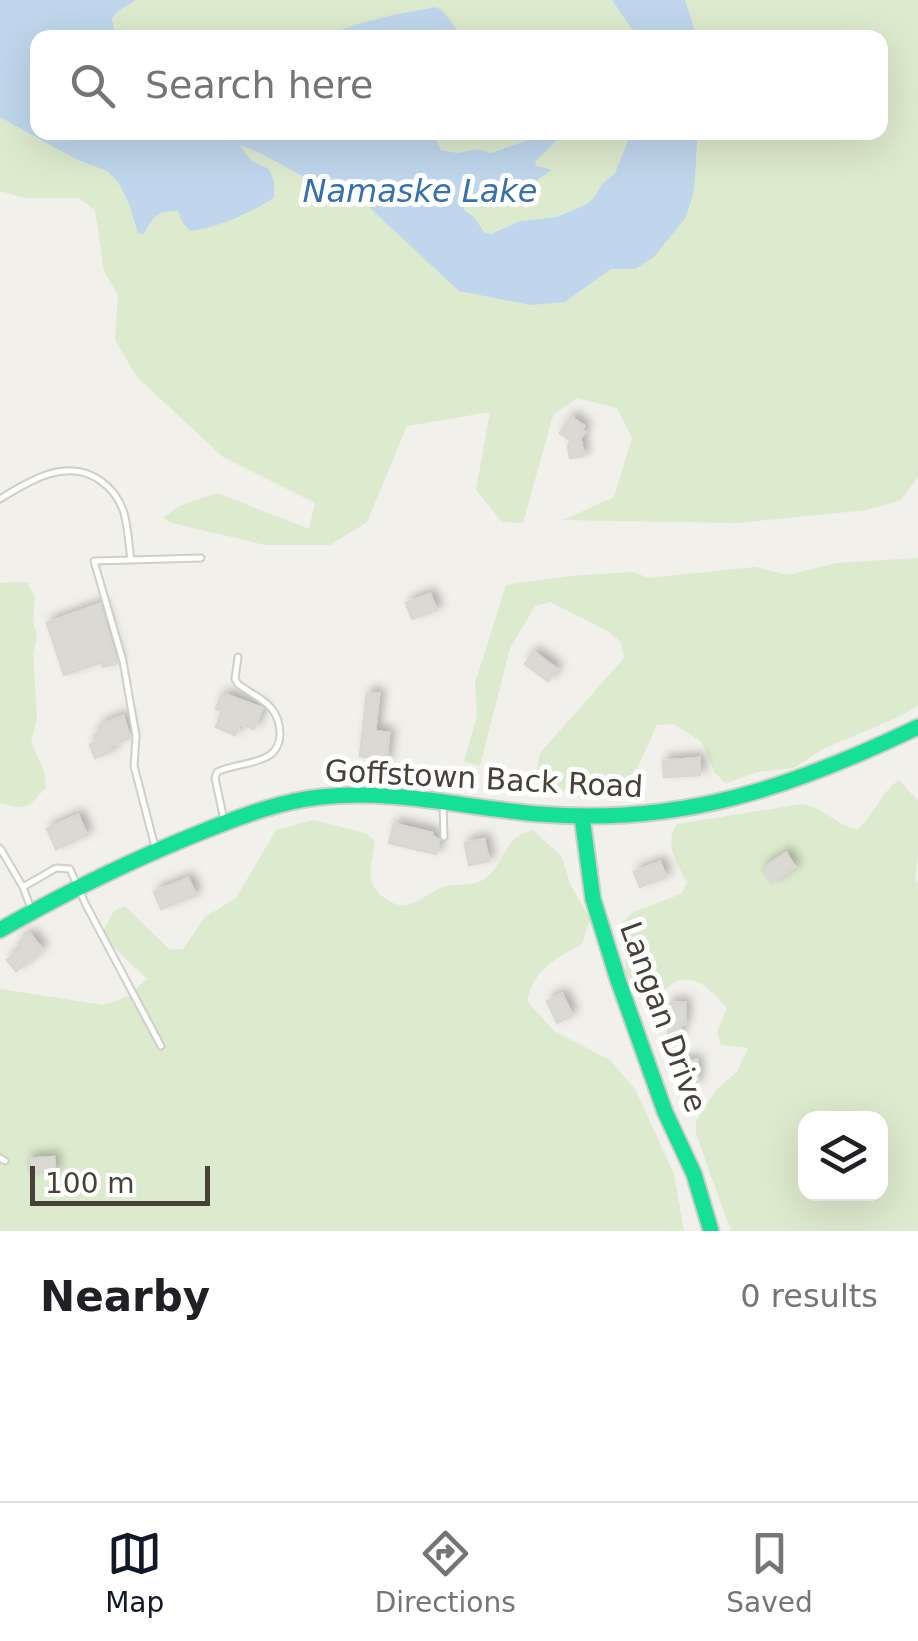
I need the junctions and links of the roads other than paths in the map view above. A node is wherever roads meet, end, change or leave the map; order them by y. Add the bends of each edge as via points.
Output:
1 (0, 499) edge
2 (201, 558) dead end
3 (131, 560) junction
4 (238, 657) dead end
5 (918, 727) edge
6 (444, 802) junction
7 (582, 817) junction
8 (224, 823) junction
9 (444, 836) dead end
10 (0, 848) edge
11 (156, 850) junction
12 (78, 886) junction
13 (23, 887) junction
14 (31, 912) junction
15 (0, 930) edge
16 (161, 1046) dead end
17 (711, 1231) edge

1 - 3 lane via 52,472 92,475 124,512
2 - 3 lane
3 - 11 lane via 94,561 123,661 136,736 134,766
4 - 8 lane via 235,679 271,705 280,735 269,756 218,772
5 - 7 main road, Goffstown Back Road via 833,767 726,802 644,816
6 - 7 main road, Goffstown Back Road
6 - 8 main road, Goffstown Back Road via 347,795 271,807
6 - 9 lane
7 - 17 main road, Langan Drive via 613,967
8 - 11 main road, Goffstown Back Road
10 - 13 lane
11 - 12 main road, Goffstown Back Road
12 - 13 lane via 63,867
12 - 14 main road, Goffstown Back Road
12 - 16 lane
13 - 14 lane
14 - 15 main road, Goffstown Back Road

